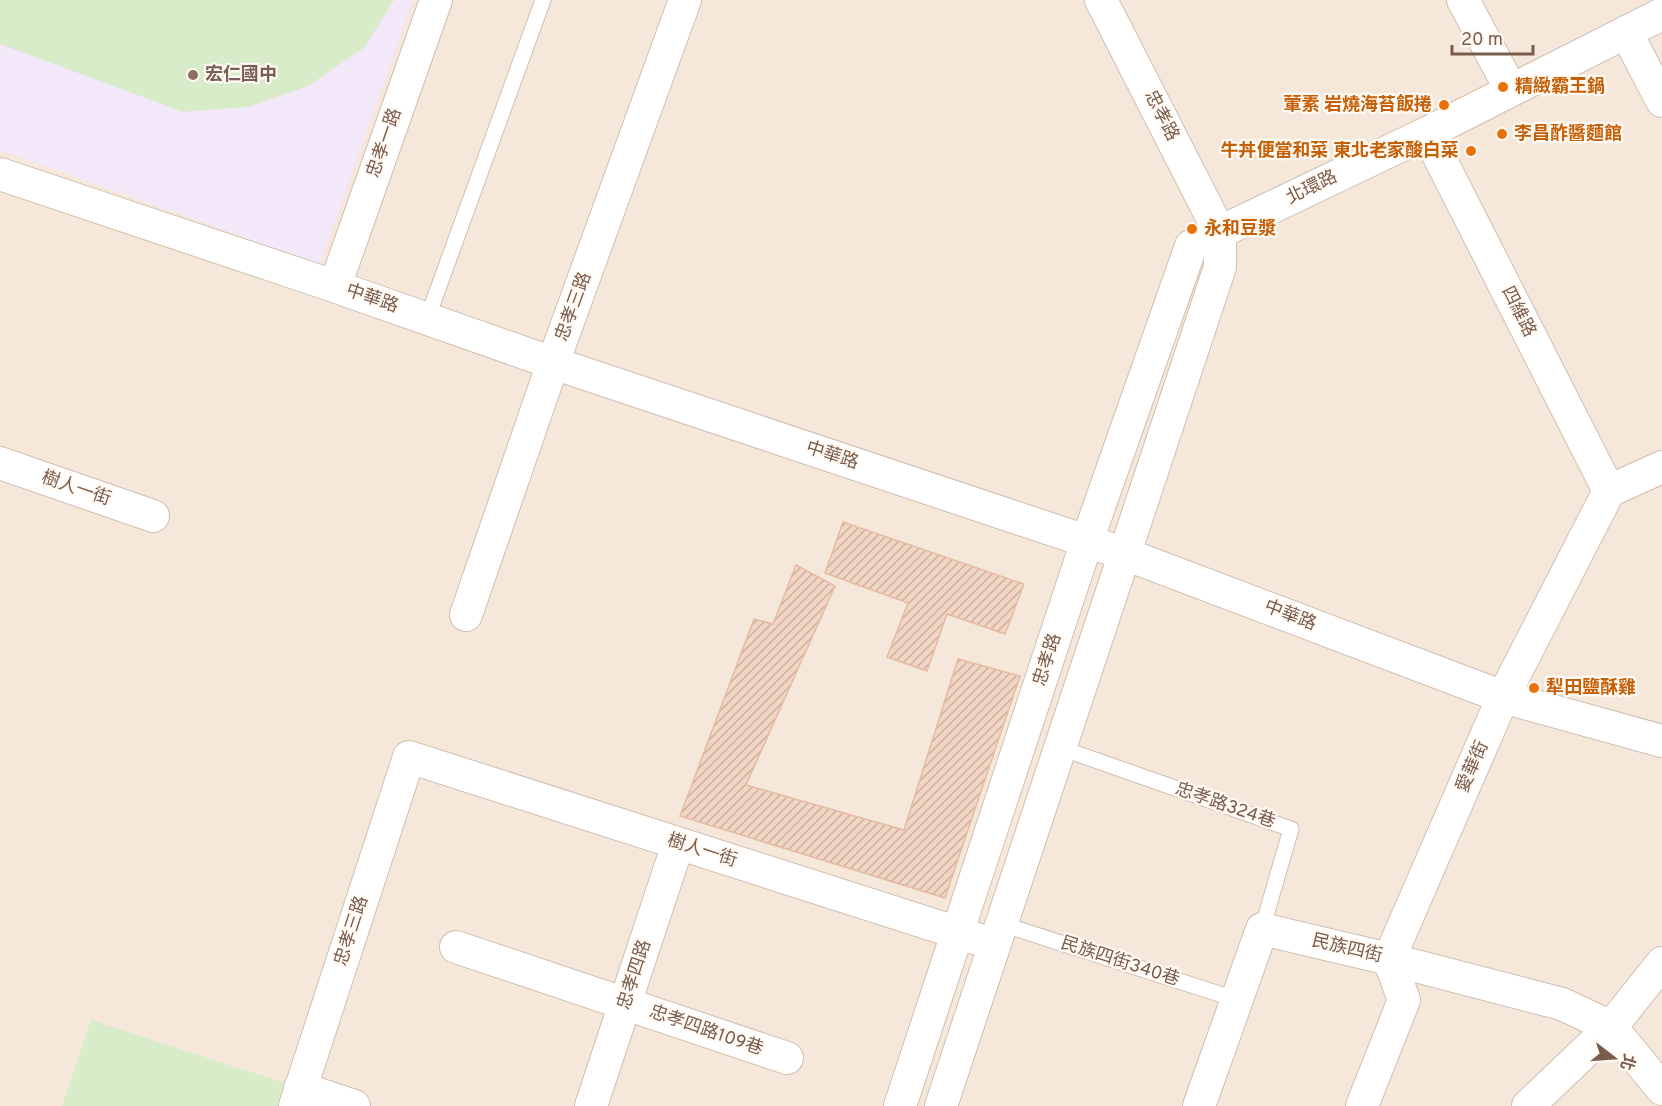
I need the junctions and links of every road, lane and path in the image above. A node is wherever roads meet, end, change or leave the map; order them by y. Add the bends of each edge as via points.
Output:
1 (436, 0) edge
2 (543, 0) edge
3 (686, 0) edge
4 (1101, 0) edge
5 (1463, 0) edge
6 (1662, 14) edge
7 (1626, 32) junction
8 (1511, 90) junction
9 (1662, 101) edge
10 (1427, 133) junction
11 (0, 174) edge
12 (1220, 232) junction
13 (335, 286) junction
14 (427, 319) junction
15 (553, 363) junction
16 (0, 463) edge
17 (1662, 466) edge
18 (1609, 491) junction
19 (153, 516) dead end
20 (1087, 542) junction
21 (1125, 554) junction
22 (465, 615) dead end
23 (1503, 697) junction
24 (1662, 741) edge
25 (1061, 748) junction
26 (409, 757) joint
27 (678, 844) junction
28 (1262, 929) junction
29 (958, 933) junction
30 (999, 934) junction
31 (456, 947) dead end
32 (1389, 958) junction
33 (1662, 963) edge
34 (1238, 1000) junction
35 (625, 1004) junction
36 (1611, 1026) junction
37 (787, 1058) dead end
38 (1662, 1089) edge
39 (298, 1097) edge
40 (354, 1106) edge
41 (591, 1106) edge
42 (900, 1106) edge
43 (941, 1106) edge
44 (1199, 1106) edge
45 (1362, 1106) edge
46 (1528, 1106) edge

1 - 13 street, 忠孝一路
2 - 14 lane
3 - 15 street, 忠孝三路
4 - 12 street, 忠孝路
5 - 8 street
6 - 7 street, 北環路
7 - 8 street, 北環路
7 - 9 street
8 - 10 street, 北環路
10 - 12 street, 北環路
10 - 18 street, 四維路
11 - 13 street, 中華路
12 - 20 street, 忠孝路 via 1191,246
12 - 21 street, 忠孝路 via 1220,267
13 - 14 street, 中華路
14 - 15 street, 中華路
15 - 20 street, 中華路
15 - 22 street, 忠孝三路
16 - 19 street, 樹人一街
17 - 18 street
18 - 23 street, 愛華街
20 - 21 street, 中華路
20 - 29 street, 忠孝路
21 - 23 street, 中華路
21 - 25 street, 忠孝路
23 - 24 street, 中華路
23 - 32 street, 愛華街
25 - 28 lane, 忠孝路324巷 via 1291,829
25 - 30 street, 忠孝路
26 - 27 street, 樹人一街
26 - 39 street, 忠孝三路
27 - 29 street, 樹人一街
27 - 35 street, 忠孝四路
28 - 32 street, 民族四街
28 - 34 street
29 - 30 street, 樹人一街
29 - 42 street, 忠孝路
30 - 34 lane, 民族四街340巷
30 - 43 street, 忠孝路
31 - 35 street, 忠孝四路109巷
32 - 36 street, 民族四街 via 1562,1004
32 - 45 street via 1404,1000
33 - 36 street
34 - 44 street
35 - 37 street, 忠孝四路109巷
35 - 41 street, 忠孝四路
36 - 38 street
36 - 46 street
39 - 40 street

